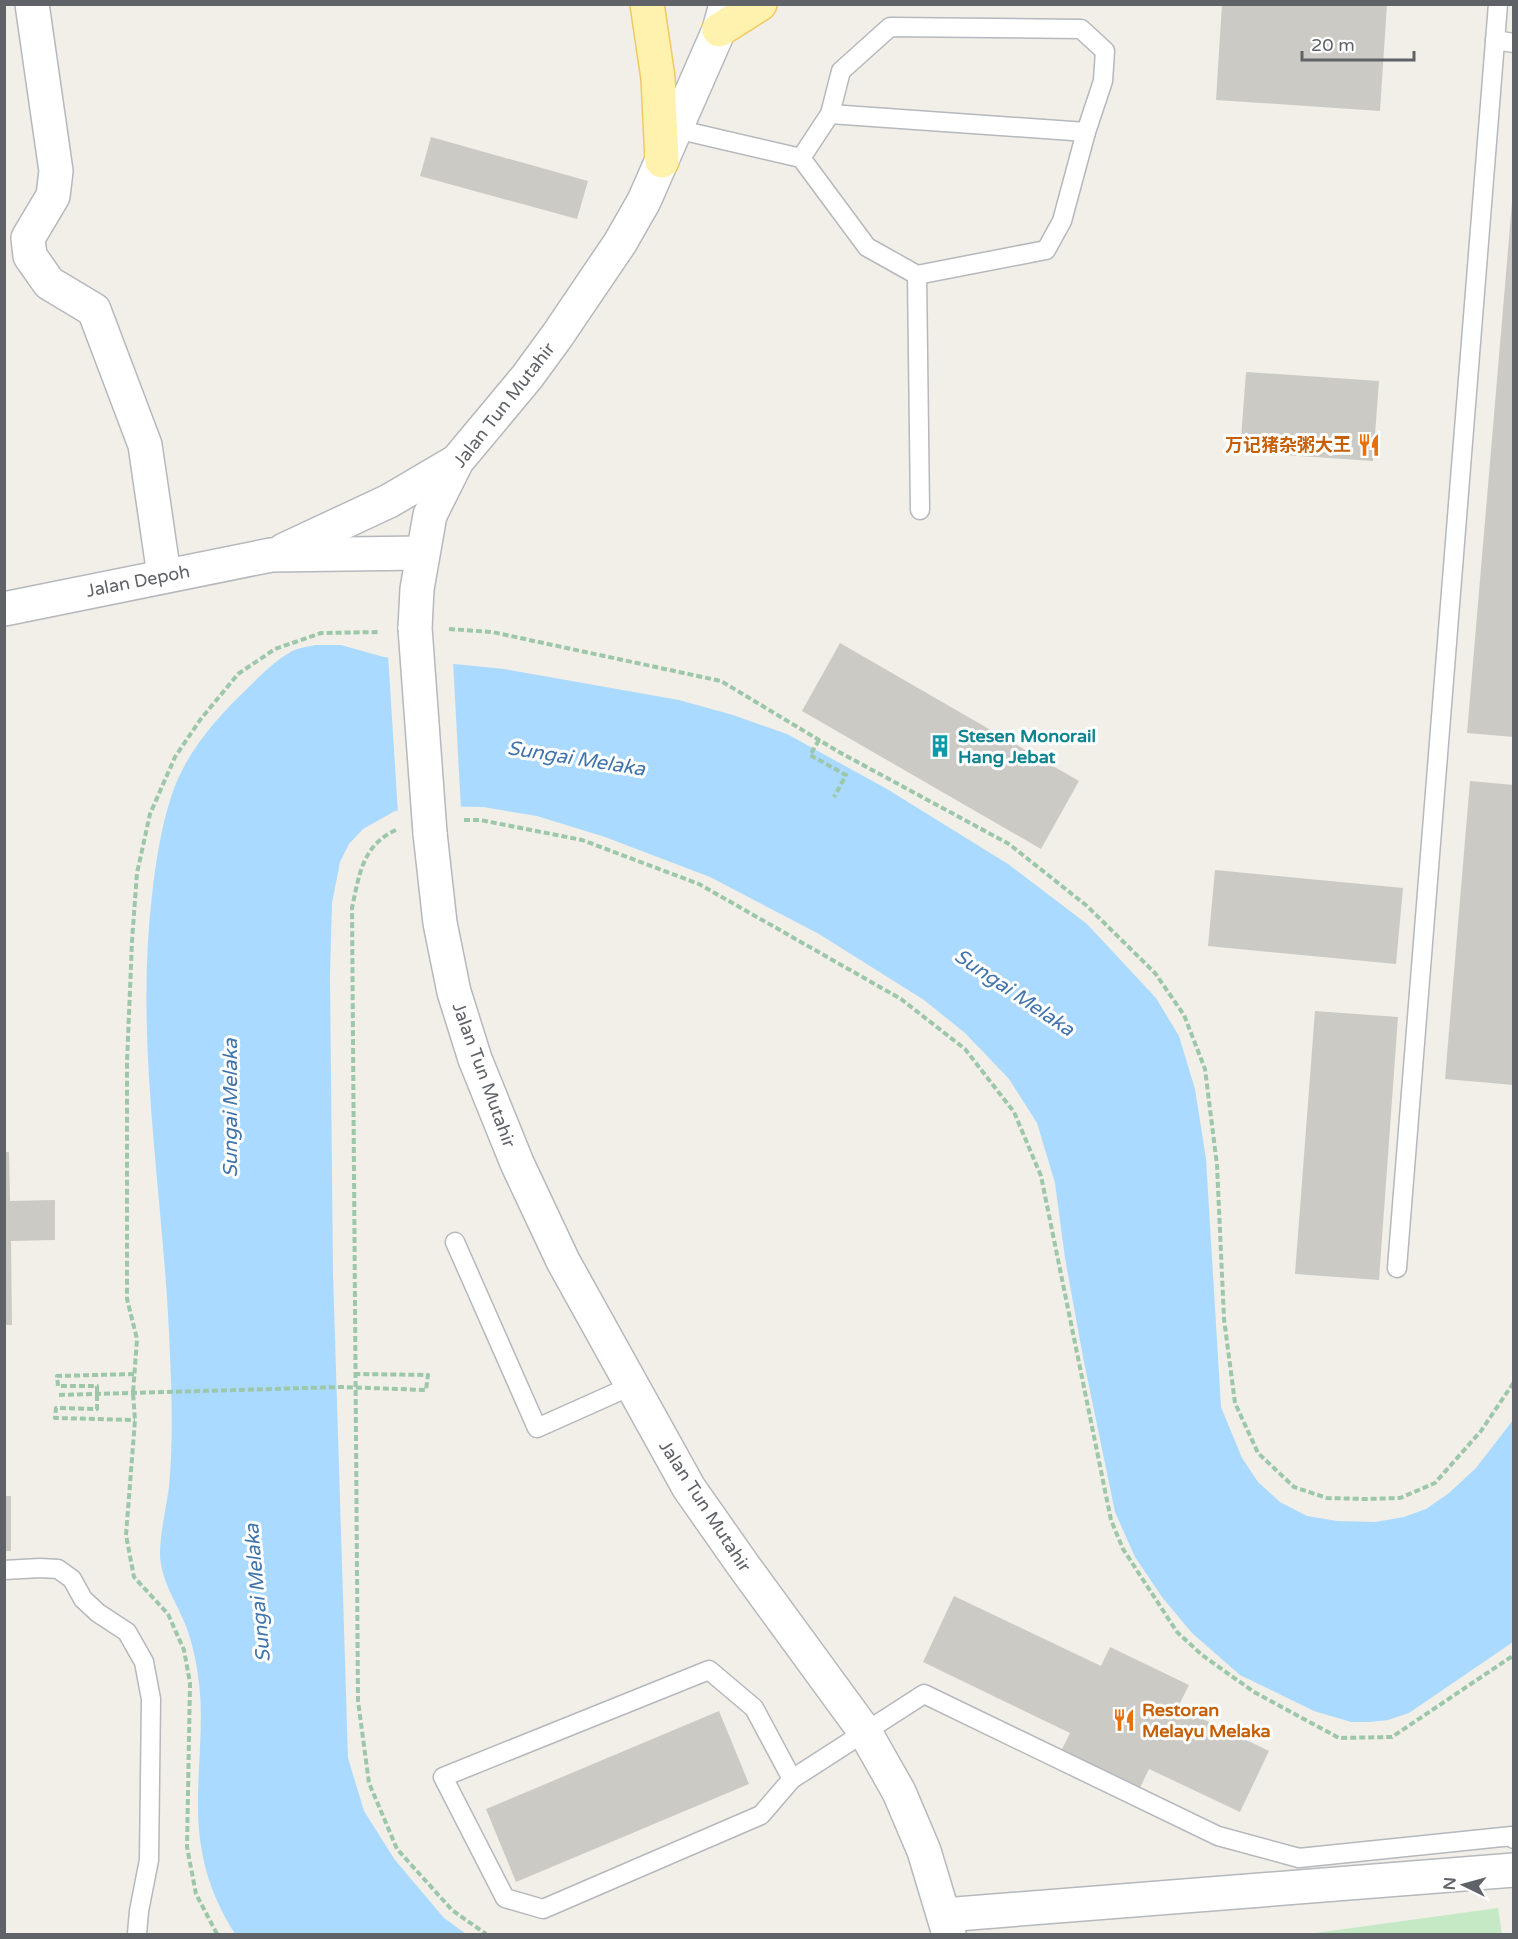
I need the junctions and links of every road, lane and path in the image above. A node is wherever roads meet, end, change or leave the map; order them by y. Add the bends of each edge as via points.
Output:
1 (32, 4) edge
2 (647, 4) edge
3 (760, 4) edge
4 (1498, 4) edge
5 (723, 17) edge
6 (1495, 40) junction
7 (1514, 43) edge
8 (830, 114) junction
9 (676, 129) junction
10 (1086, 132) junction
11 (801, 158) junction
12 (662, 161) junction
13 (917, 275) junction
14 (457, 461) junction
15 (920, 510) dead end
16 (422, 553) junction
17 (271, 555) junction
18 (164, 575) junction
19 (4, 609) edge
20 (492, 632) dead end
21 (379, 633) dead end
22 (819, 740) junction
23 (834, 797) dead end
24 (480, 820) dead end
25 (385, 835) dead end
26 (455, 1242) dead end
27 (1396, 1268) dead end
28 (134, 1374) junction
29 (356, 1374) junction
30 (1514, 1382) edge
31 (631, 1386) junction
32 (356, 1387) junction
33 (133, 1393) junction
34 (59, 1395) dead end
35 (97, 1395) junction
36 (135, 1420) junction
37 (4, 1570) edge
38 (1514, 1655) edge
39 (865, 1732) junction
40 (792, 1779) junction
41 (1514, 1839) edge
42 (1514, 1870) edge
43 (946, 1925) edge
44 (137, 1935) edge
45 (217, 1935) edge
46 (486, 1935) edge

1 - 18 street via 56,171 53,196 28,238 30,256 49,283 94,310 145,445
2 - 12 main road via 658,78
3 - 5 main road
4 - 6 lane
5 - 9 street, Jalan Tun Mutahir
6 - 7 lane
6 - 27 lane
8 - 10 lane
8 - 10 lane via 841,71 890,27 1081,29 1105,51 1103,81
8 - 11 lane
9 - 11 lane
9 - 12 street, Jalan Tun Mutahir
10 - 13 lane via 1062,221 1046,250
11 - 13 lane via 867,247
12 - 14 street, Jalan Tun Mutahir via 620,243 557,336
13 - 15 lane
14 - 16 street, Jalan Tun Mutahir via 430,515
14 - 17 street, Jalan Depoh via 389,501
16 - 17 street, Jalan Depoh
16 - 31 street, Jalan Tun Mutahir, bridge via 415,628 430,833 442,934 454,992 475,1059 517,1163 563,1261
17 - 18 street, Jalan Depoh
18 - 19 street, Jalan Depoh
20 - 22 path via 721,681
21 - 28 path via 321,633 275,649 238,674 175,757 150,814 137,873 127,1062 127,1299 137,1339
22 - 23 path via 810,755 846,775
22 - 30 path via 1009,844 1087,906 1155,973 1184,1016 1205,1070 1217,1166 1224,1319 1235,1403 1258,1452 1294,1487 1327,1498 1364,1500 1400,1498 1435,1483 1481,1431
24 - 38 path via 582,840 699,884 901,999 965,1049 1014,1112 1041,1176 1111,1520 1123,1549 1177,1632 1202,1655 1254,1692 1339,1738 1392,1737
25 - 29 path via 362,861 352,908
26 - 31 lane via 537,1428
28 - 33 path
28 - 35 path via 57,1376 58,1386 97,1386
29 - 32 path
29 - 32 path via 428,1376 426,1390
31 - 39 street, Jalan Tun Mutahir via 689,1488
32 - 33 path
32 - 46 path via 358,1701 369,1783 397,1849 452,1910
33 - 35 path
33 - 36 path
34 - 35 path
35 - 36 path via 97,1409 56,1408 55,1418
36 - 45 path via 126,1534 134,1577 168,1614 184,1650 190,1683 187,1847 196,1894
37 - 44 lane via 58,1569 72,1580 83,1599 127,1632 144,1662 151,1699 149,1860
39 - 40 lane
39 - 41 lane via 924,1694 1218,1836 1299,1858 1512,1836
39 - 43 street, Jalan Tun Mutahir via 899,1792 920,1841
40 - 40 lane via 761,1815 543,1909 505,1898 443,1777 709,1670 754,1708
42 - 43 street

